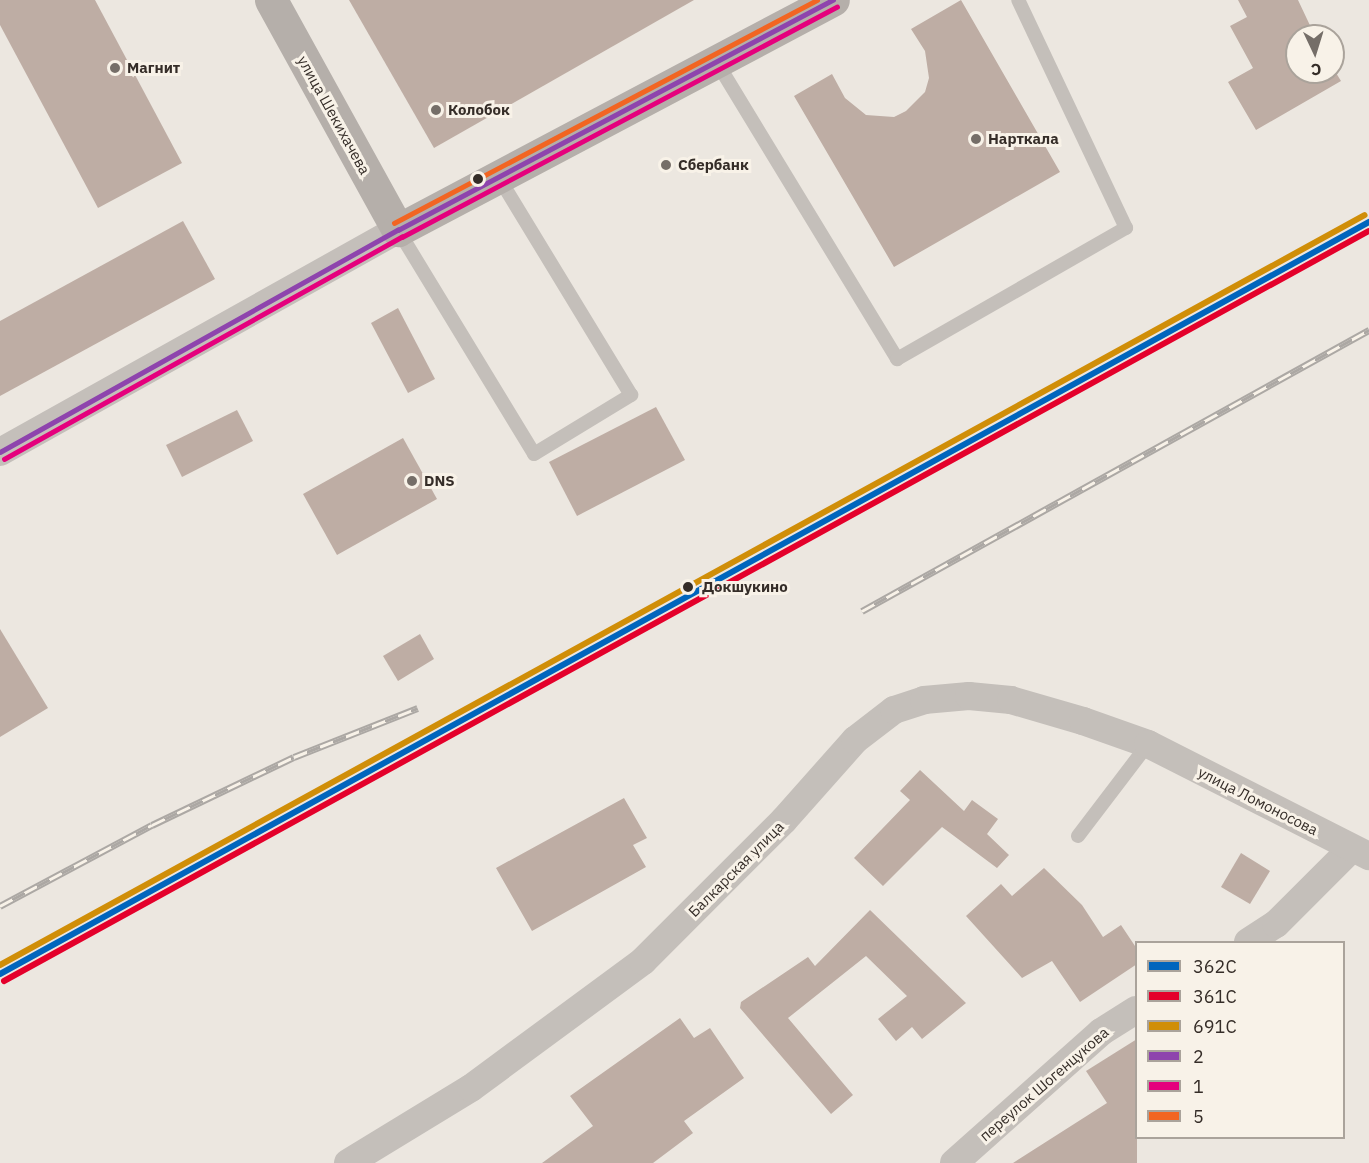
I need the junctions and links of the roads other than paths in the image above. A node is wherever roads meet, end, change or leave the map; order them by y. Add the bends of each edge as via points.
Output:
1 (271, 0) edge
2 (833, 0) edge
3 (1018, 0) edge
4 (716, 60) junction
5 (499, 178) junction
6 (398, 230) junction
7 (0, 452) edge
8 (1148, 744) junction
9 (1078, 836) dead end
10 (1360, 852) edge
11 (1249, 941) edge
12 (1135, 1011) edge
13 (348, 1163) edge
14 (954, 1163) edge

1 - 6 street, улица Шекихачева
2 - 4 street
3 - 4 lane via 1126,228 897,359
4 - 5 street
5 - 6 street
5 - 6 lane via 631,395 534,454
6 - 7 street
8 - 9 lane
8 - 10 street, улица Ломоносова
8 - 13 street, Балкарская улица via 1011,700 969,696 924,699 894,710 855,740 784,820 643,961 471,1088
10 - 11 street via 1283,918
12 - 14 street, переулок Шогенцукова via 1101,1032

